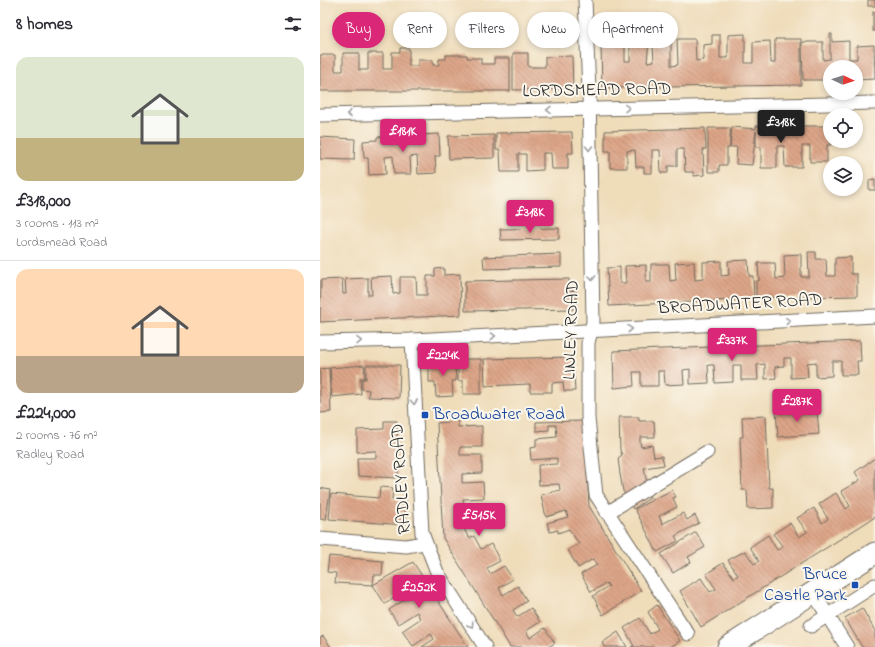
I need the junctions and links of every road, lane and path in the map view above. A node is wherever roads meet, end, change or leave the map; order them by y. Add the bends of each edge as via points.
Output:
1 (585, 0) edge
2 (875, 103) edge
3 (588, 109) junction
4 (320, 115) edge
5 (875, 316) edge
6 (591, 332) junction
7 (412, 340) junction
8 (320, 342) edge
9 (708, 452) dead end
10 (607, 513) junction
11 (320, 539) edge
12 (424, 543) junction
13 (875, 553) edge
14 (875, 585) edge
15 (813, 592) junction
16 (827, 615) junction
17 (811, 626) dead end
18 (688, 634) dead end
19 (485, 647) edge
20 (728, 647) edge
21 (847, 647) edge

1 - 3 street, LINLEY ROAD
3 -> 2 street, LORDSMEAD ROAD
3 -> 4 street, LORDSMEAD ROAD
3 -> 6 street, LINLEY ROAD via 593,322
6 -> 5 street, BROADWATER ROAD
7 -> 6 street, BROADWATER ROAD
6 - 10 street, LINLEY ROAD via 588,343 588,418 596,495
8 -> 7 street, BROADWATER ROAD
7 -> 12 street, RADLEY ROAD via 420,523
9 - 10 street
10 - 18 street, LINLEY ROAD
11 - 12 street via 406,546
12 -> 19 street, RADLEY ROAD via 437,572
13 - 15 highway
14 - 16 street
15 - 16 street
15 - 20 highway
16 - 17 street
16 - 21 street

